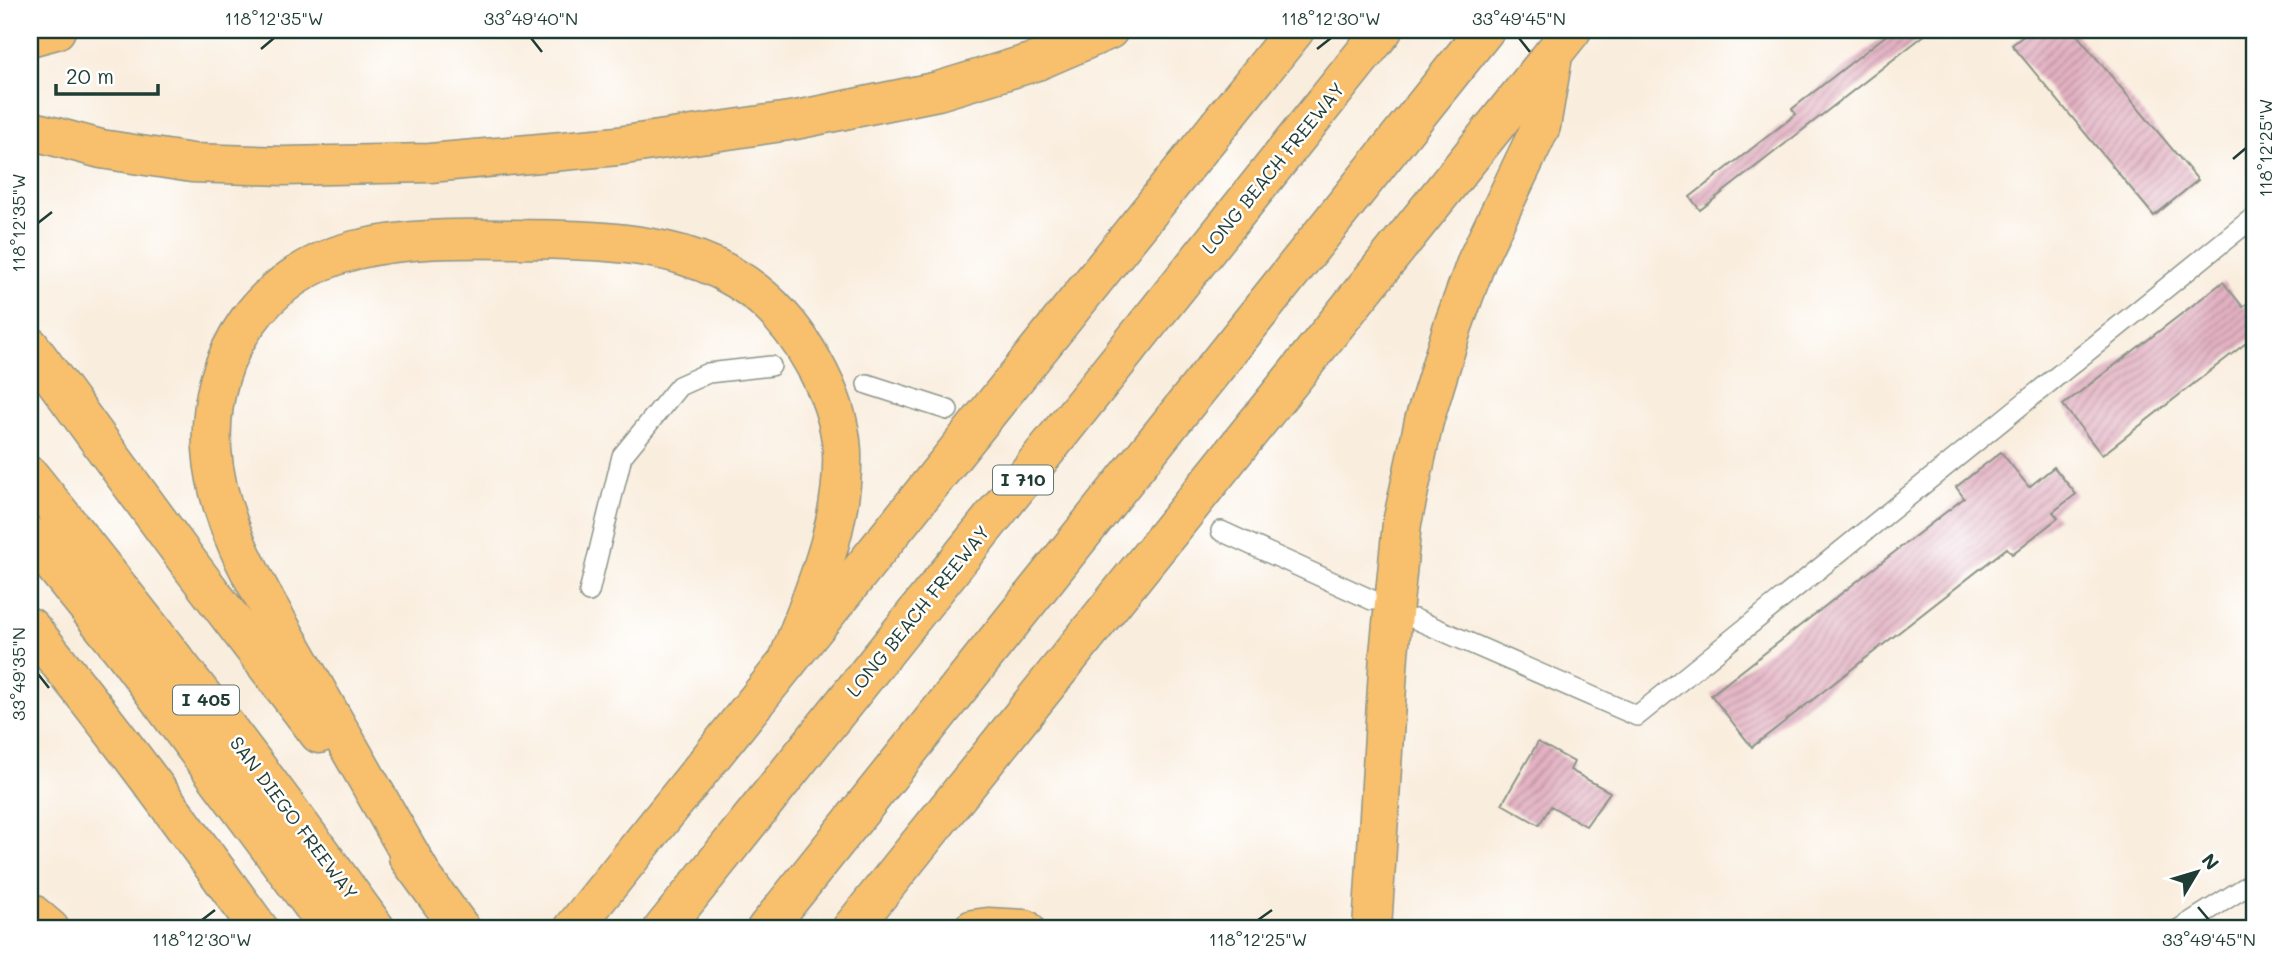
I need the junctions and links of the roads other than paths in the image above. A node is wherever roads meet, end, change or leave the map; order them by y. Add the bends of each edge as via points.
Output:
1 (57, 30) edge
2 (1109, 30) edge
3 (1295, 30) edge
4 (1383, 30) edge
5 (1485, 30) edge
6 (30, 37) edge
7 (1563, 41) edge
8 (30, 130) edge
9 (2255, 216) edge
10 (30, 346) edge
11 (771, 366) dead end
12 (867, 384) dead end
13 (948, 410) dead end
14 (30, 476) edge
15 (1222, 531) dead end
16 (30, 536) edge
17 (30, 573) edge
18 (589, 592) dead end
19 (1372, 600) dead end
20 (1415, 619) dead end
21 (30, 627) edge
22 (787, 663) junction
23 (423, 877) junction
24 (2255, 881) edge
25 (30, 912) edge
26 (50, 929) edge
27 (259, 929) edge
28 (303, 929) edge
29 (330, 929) edge
30 (376, 929) edge
31 (461, 929) edge
32 (573, 929) edge
33 (663, 929) edge
34 (766, 929) edge
35 (851, 929) edge
36 (973, 929) edge
37 (1025, 929) edge
38 (1373, 929) edge
39 (2179, 929) edge

1 - 6 highway
2 - 8 highway via 1037,61 938,91 796,120 618,146 430,163 283,166 192,163 101,149
3 - 22 highway
4 - 33 highway, LONG BEACH FREEWAY / I 710
5 - 34 highway
7 - 35 highway
7 - 38 highway via 1541,126 1477,260 1453,326 1424,421 1402,523 1389,654
9 - 20 lane via 1637,716
10 - 23 highway
11 - 18 lane via 708,373 679,386 622,456
12 - 13 lane
14 - 30 highway, SAN DIEGO FREEWAY / I 405 via 129,599
15 - 19 lane
16 - 29 highway via 124,652
17 - 28 highway via 219,812
21 - 27 highway
22 - 23 highway via 827,555 840,495 842,449 834,406 802,342 753,290 683,253 641,244 564,239 468,238 391,244 316,264 257,308 239,333 215,393 212,453 233,533 261,591
22 - 32 highway
23 - 31 highway
24 - 39 lane
25 - 26 highway
36 - 37 highway

